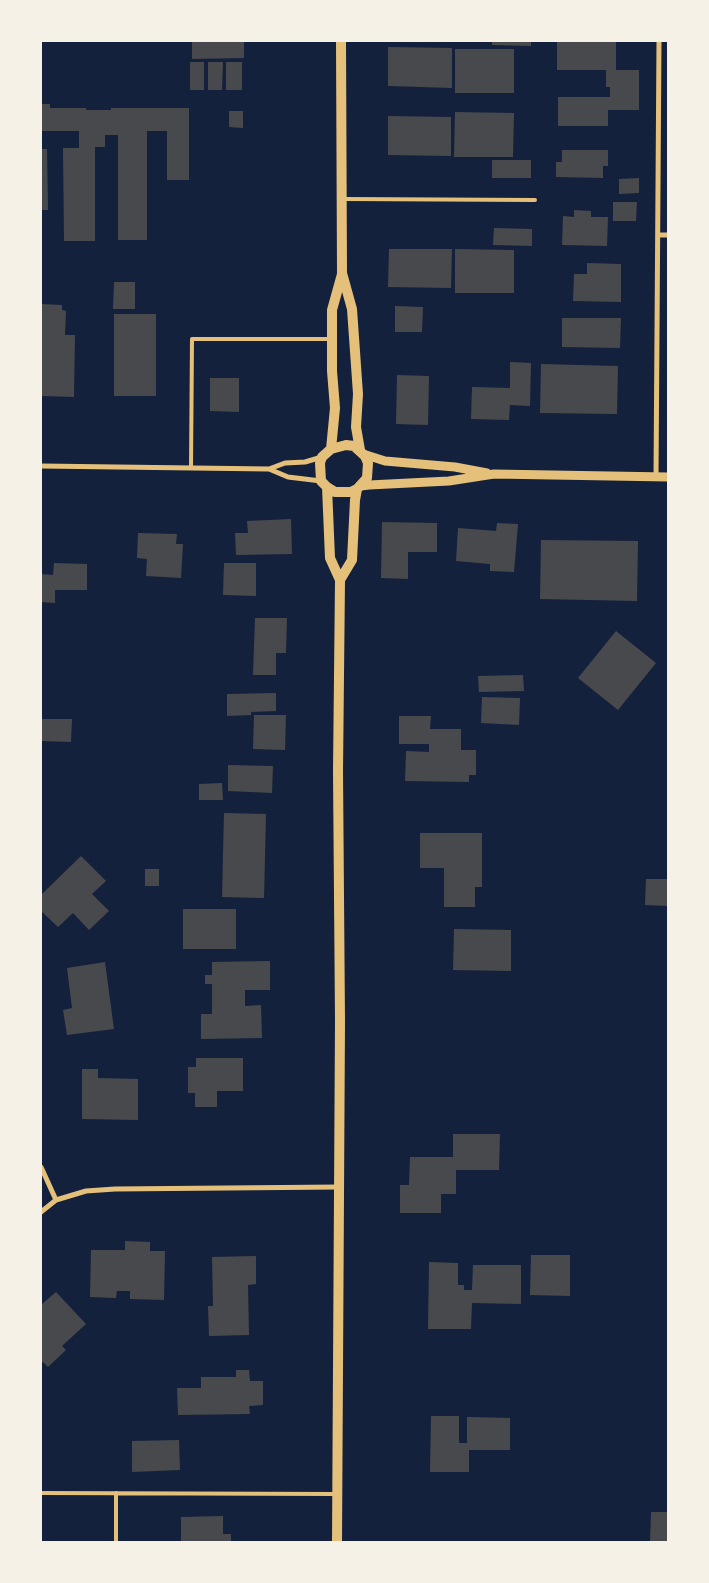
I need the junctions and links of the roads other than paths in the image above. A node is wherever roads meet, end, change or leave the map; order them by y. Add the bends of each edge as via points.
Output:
1 (341, 41) edge
2 (659, 41) edge
3 (342, 198) junction
4 (535, 200) dead end
5 (658, 235) junction
6 (668, 235) edge
7 (342, 273) junction
8 (332, 339) junction
9 (331, 448) junction
10 (362, 452) junction
11 (322, 457) junction
12 (41, 466) edge
13 (191, 468) junction
14 (269, 469) junction
15 (494, 474) junction
16 (656, 476) junction
17 (668, 477) edge
18 (324, 484) junction
19 (359, 488) junction
20 (340, 580) junction
21 (41, 1167) edge
22 (338, 1187) junction
23 (56, 1200) junction
24 (41, 1212) edge
25 (41, 1493) edge
26 (116, 1493) junction
27 (337, 1494) junction
28 (116, 1542) edge
29 (337, 1542) edge

1 - 3 main road
2 - 5 street
3 - 4 lane
3 - 7 main road
5 - 6 street
5 - 16 street
7 - 8 main road via 332,310
7 - 10 main road via 352,309 358,394 356,427
8 - 9 main road via 335,408
8 - 13 lane via 192,339
9 - 10 main road via 354,446
9 - 11 main road
10 - 15 street via 385,461
10 - 19 main road via 369,470
11 - 14 street
11 - 18 main road
12 - 13 street
13 - 14 street
14 - 18 street via 288,477
15 - 16 street
15 - 19 street via 449,481 369,484
16 - 17 street
18 - 19 main road via 335,492 351,492
18 - 20 main road via 330,558
19 - 20 main road via 355,500 352,560
20 - 22 main road
21 - 23 street
22 - 23 street via 115,1189 86,1191
22 - 27 main road
23 - 24 street
25 - 26 lane
26 - 27 lane
26 - 28 lane
27 - 29 main road

